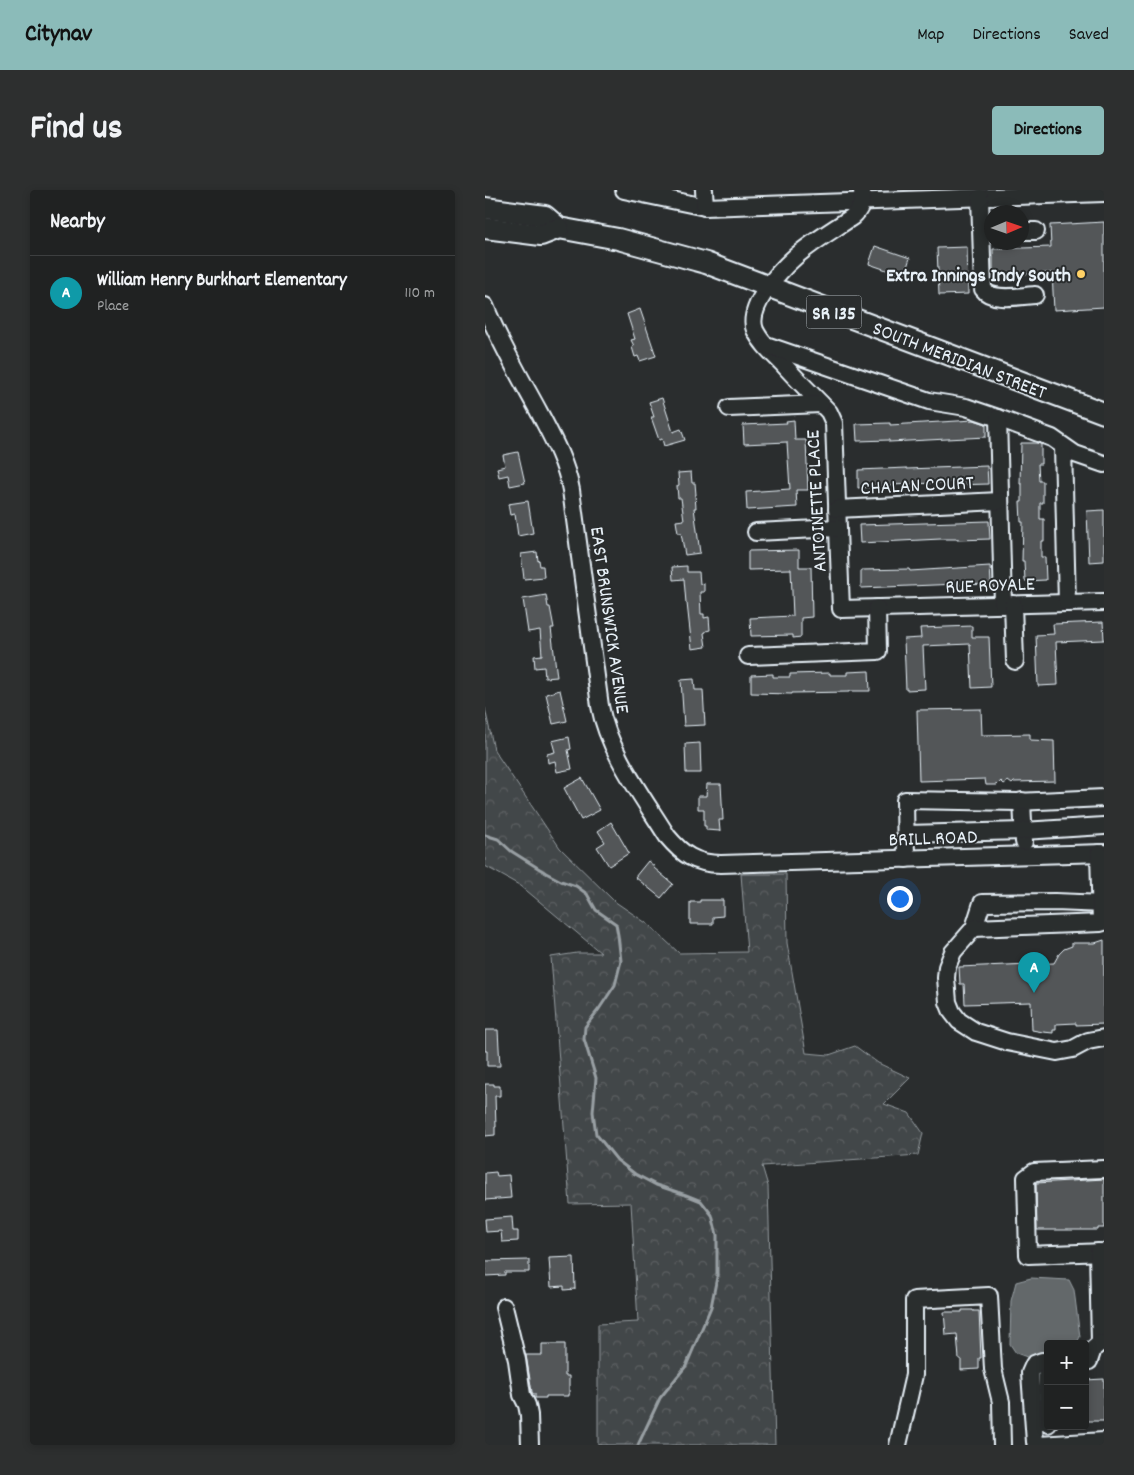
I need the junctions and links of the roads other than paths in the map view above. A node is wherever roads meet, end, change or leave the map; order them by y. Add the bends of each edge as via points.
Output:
1 (624, 190) edge
2 (704, 190) edge
3 (1078, 192) edge
4 (1104, 193) edge
5 (971, 195) edge
6 (863, 196) edge
7 (705, 207) junction
8 (485, 208) edge
9 (984, 227) edge
10 (485, 228) edge
11 (559, 228) junction
12 (985, 250) edge
13 (769, 287) junction
14 (1035, 295) dead end
15 (485, 306) edge
16 (764, 344) junction
17 (821, 404) junction
18 (729, 408) dead end
19 (1104, 413) edge
20 (998, 418) junction
21 (1063, 447) junction
22 (1104, 464) edge
23 (1000, 501) junction
24 (837, 509) junction
25 (838, 528) junction
26 (756, 532) dead end
27 (1104, 602) edge
28 (1067, 603) junction
29 (1008, 604) junction
30 (877, 608) junction
31 (748, 656) dead end
32 (1015, 661) dead end
33 (1104, 798) edge
34 (1022, 801) junction
35 (1104, 826) edge
36 (1023, 831) junction
37 (906, 834) junction
38 (1101, 853) edge
39 (1024, 855) junction
40 (906, 859) junction
41 (764, 863) joint
42 (1102, 904) edge
43 (974, 928) junction
44 (1104, 1038) edge
45 (1104, 1170) edge
46 (1101, 1252) edge
47 (1101, 1284) edge
48 (504, 1307) dead end
49 (1102, 1313) edge
50 (1102, 1343) edge
51 (1044, 1361) edge
52 (1093, 1361) edge
53 (1048, 1430) edge
54 (1104, 1441) edge
55 (1048, 1444) edge
56 (530, 1445) edge
57 (898, 1445) edge
58 (1002, 1445) edge

1 - 7 street
2 - 7 street
3 - 4 street
3 - 5 street
5 - 6 street
5 - 9 street
6 - 7 street
6 - 13 street via 860,208 851,218 794,258
8 - 11 main road, SOUTH MERIDIAN STREET / SR 135 via 545,216
10 - 11 main road, SOUTH MERIDIAN STREET / SR 135 via 541,235
11 - 13 main road, SOUTH MERIDIAN STREET / SR 135 via 706,263
12 - 14 street via 983,288 986,293 997,297
13 - 16 street, ANTOINETTE PLACE via 758,303 753,320
13 - 19 main road, SOUTH MERIDIAN STREET / SR 135
15 - 41 street, EAST BRUNSWICK AVENUE via 559,450 568,475 600,706 613,748 667,836 680,850 705,863
16 - 17 street, ANTOINETTE PLACE
16 - 20 street via 929,401 966,407
17 - 18 street
17 - 24 street, ANTOINETTE PLACE via 834,423
20 - 21 street via 1052,438
20 - 23 street
21 - 22 street
21 - 28 street
23 - 24 street, CHALAN COURT
23 - 29 street
24 - 25 street, ANTOINETTE PLACE
25 - 26 street
25 - 30 street, ANTOINETTE PLACE via 841,609
27 - 28 street, RUE ROYALE
28 - 29 street, RUE ROYALE
29 - 30 street, RUE ROYALE
29 - 32 street
30 - 31 street via 877,651
33 - 34 street
34 - 36 street
34 - 37 street via 905,800
35 - 36 street
36 - 37 street
36 - 39 street
37 - 40 street
38 - 39 street, BRILL ROAD
38 - 42 street
39 - 40 street, BRILL ROAD
40 - 41 street, BRILL ROAD
42 - 43 street via 982,904
42 - 43 street via 1101,923
43 - 44 street via 953,952 945,978 952,1012 959,1021 976,1032 1007,1042 1057,1052
45 - 46 street via 1034,1172 1025,1178 1027,1255
46 - 47 street
47 - 49 street
48 - 56 street via 522,1395 527,1404
49 - 50 street
50 - 52 street via 1093,1349
51 - 55 street via 1034,1364 1030,1373 1035,1442
53 - 55 street
54 - 55 street
57 - 58 street via 914,1375 914,1300 989,1296 993,1369 1001,1402

